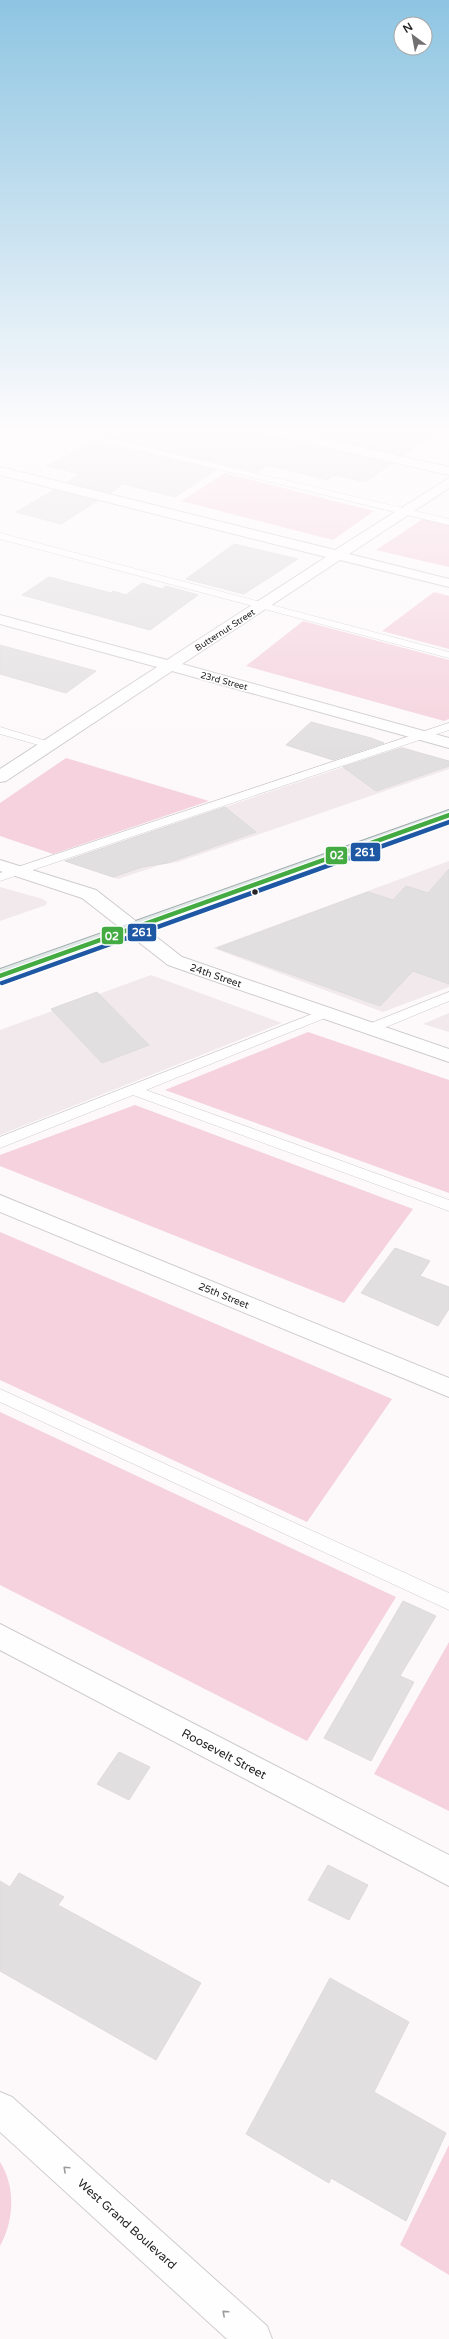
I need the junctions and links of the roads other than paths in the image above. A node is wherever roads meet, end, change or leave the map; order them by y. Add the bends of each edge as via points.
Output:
1 (4, 537) edge
2 (266, 537) edge
3 (365, 537) edge
4 (338, 555) junction
5 (449, 582) edge
6 (262, 605) junction
7 (0, 619) edge
8 (449, 655) edge
9 (170, 666) junction
10 (449, 726) edge
11 (0, 730) edge
12 (422, 736) junction
13 (449, 743) edge
14 (49, 745) junction
15 (0, 777) edge
16 (449, 815) edge
17 (6, 871) edge
18 (134, 928) junction
19 (0, 976) edge
20 (449, 996) edge
21 (325, 1014) junction
22 (369, 1029) junction
23 (449, 1056) edge
24 (133, 1090) junction
25 (0, 1144) edge
26 (0, 1203) edge
27 (449, 1206) edge
28 (449, 1388) edge
29 (0, 1395) edge
30 (449, 1602) edge
31 (0, 1636) edge
32 (449, 1871) edge
33 (0, 2109) edge
34 (254, 2339) edge

1 - 6 lane
2 - 4 street
3 - 4 street, Butternut Street
4 - 5 street
4 - 6 street, Butternut Street
6 - 8 lane
6 - 9 street, Butternut Street
7 - 9 street, 23rd Street
9 - 12 street, 23rd Street
9 - 14 street, Butternut Street
10 - 12 lane
11 - 14 lane
12 - 13 street, 23rd Street
12 - 17 lane
14 - 15 street, Butternut Street
16 - 18 main road
17 - 18 street, 24th Street via 90,894
18 - 19 main road
18 - 21 street, 24th Street via 175,961
20 - 22 lane
21 - 22 street, 24th Street
21 - 24 lane
22 - 23 street, 24th Street
24 - 25 lane
24 - 27 lane
26 - 28 street, 25th Street
29 - 30 lane
31 - 32 street, Roosevelt Street
34 -> 33 street, West Grand Boulevard

